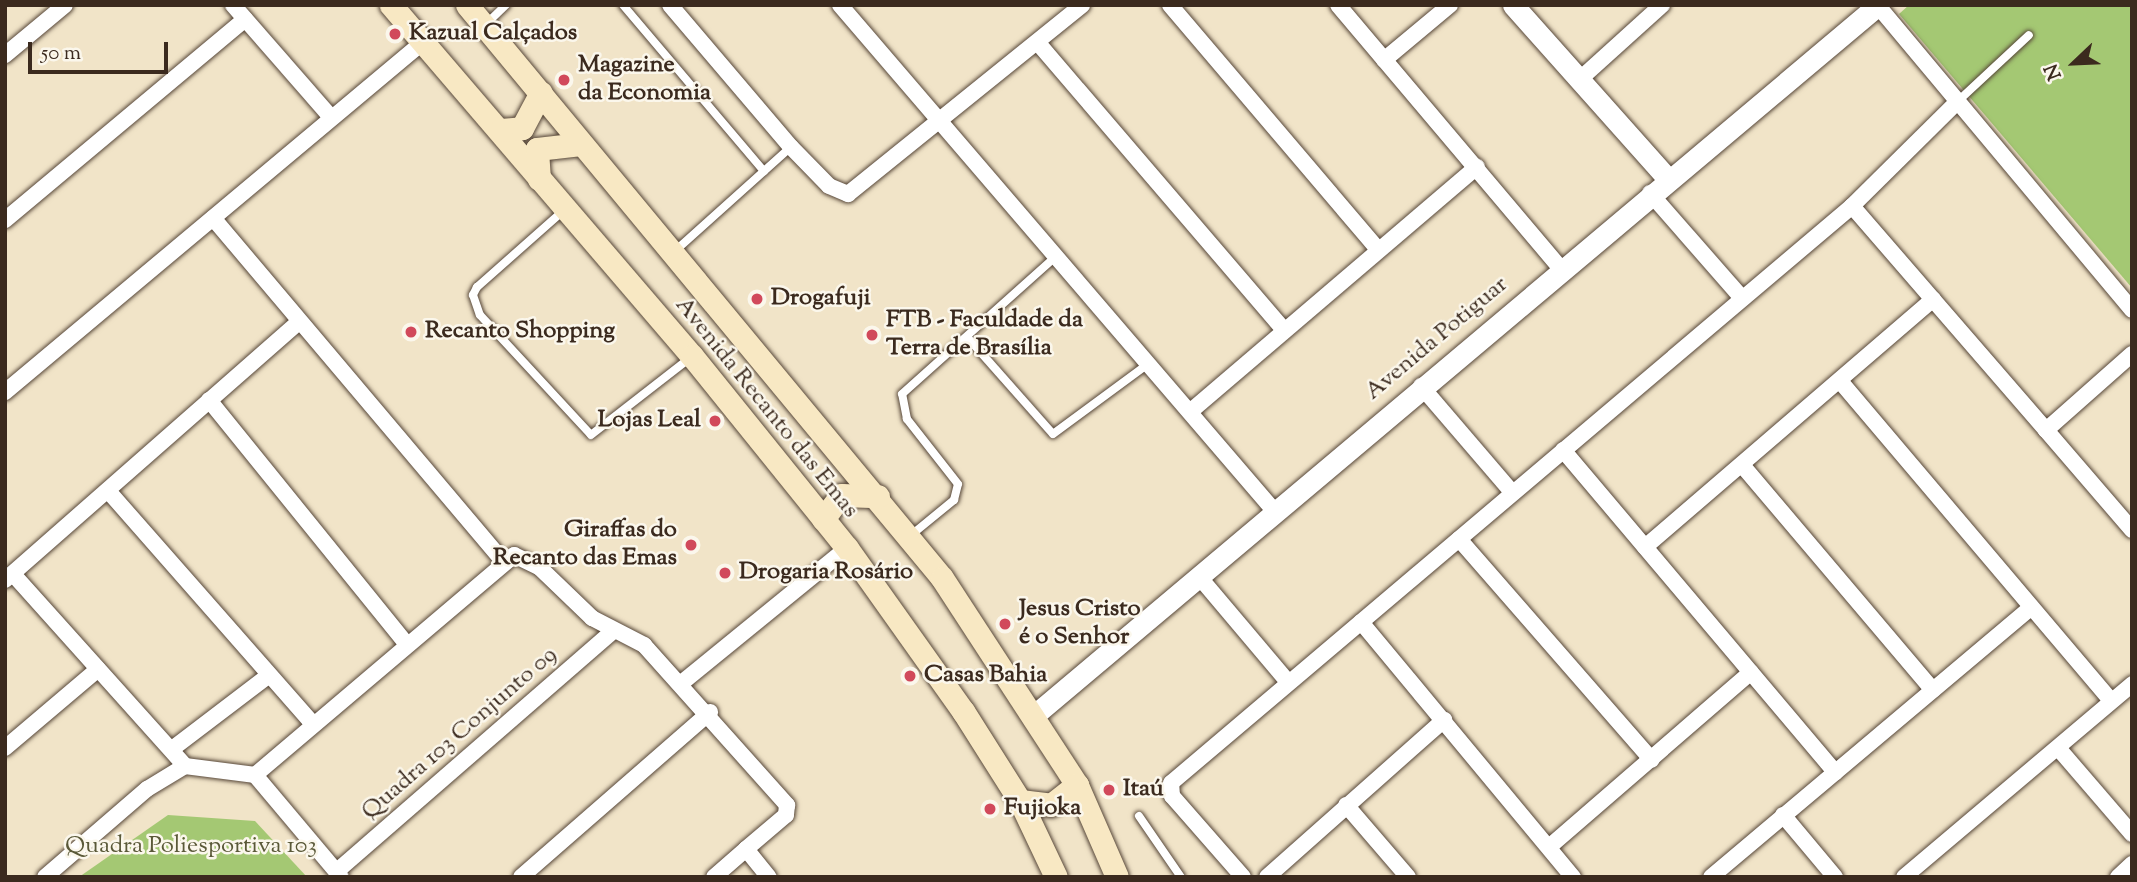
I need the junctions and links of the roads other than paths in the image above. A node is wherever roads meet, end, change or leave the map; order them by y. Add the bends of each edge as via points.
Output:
1 (65, 5) edge
2 (233, 5) edge
3 (391, 5) edge
4 (467, 5) edge
5 (506, 5) edge
6 (623, 5) edge
7 (670, 5) edge
8 (840, 5) edge
9 (1082, 5) edge
10 (1170, 5) edge
11 (1338, 5) edge
12 (1450, 5) edge
13 (1513, 5) edge
14 (1662, 5) edge
15 (1878, 5) edge
16 (245, 19) junction
17 (484, 26) junction
18 (2029, 35) dead end
19 (423, 42) junction
20 (1038, 43) junction
21 (5, 55) edge
22 (1384, 60) junction
23 (1578, 80) junction
24 (541, 93) junction
25 (1955, 104) junction
26 (330, 116) junction
27 (941, 123) junction
28 (501, 130) junction
29 (581, 144) junction
30 (791, 148) junction
31 (1477, 167) junction
32 (764, 171) junction
33 (1667, 178) junction
34 (539, 179) junction
35 (1650, 193) junction
36 (1852, 206) junction
37 (564, 209) junction
38 (213, 218) junction
39 (5, 220) edge
40 (1378, 249) junction
41 (676, 251) junction
42 (1054, 258) junction
43 (1561, 269) junction
44 (1742, 298) junction
45 (1933, 299) junction
46 (2132, 310) edge
47 (299, 322) junction
48 (1284, 330) junction
49 (968, 338) junction
50 (2132, 354) edge
51 (692, 356) junction
52 (1149, 364) junction
53 (1840, 380) junction
54 (8, 383) edge
55 (1421, 386) junction
56 (209, 400) junction
57 (1191, 411) junction
58 (2046, 430) junction
59 (1563, 450) junction
60 (1742, 465) junction
61 (1512, 492) junction
62 (110, 493) junction
63 (878, 496) junction
64 (1276, 513) junction
65 (823, 519) junction
66 (2130, 524) edge
67 (910, 536) junction
68 (1459, 539) junction
69 (1645, 547) junction
70 (846, 548) junction
71 (502, 560) junction
72 (9, 577) edge
73 (1200, 579) junction
74 (2030, 608) junction
75 (1361, 622) junction
76 (613, 631) junction
77 (405, 642) junction
78 (98, 669) junction
79 (1751, 672) junction
80 (269, 675) junction
81 (684, 681) junction
82 (1288, 682) junction
83 (2132, 684) edge
84 (1933, 690) junction
85 (2111, 701) junction
86 (710, 712) junction
87 (1032, 717) junction
88 (1444, 720) junction
89 (313, 723) junction
90 (5, 748) edge
91 (172, 749) junction
92 (2059, 749) junction
93 (1652, 760) junction
94 (185, 766) junction
95 (1835, 772) junction
96 (255, 775) junction
97 (1077, 785) junction
98 (1020, 801) junction
99 (1346, 805) junction
100 (1783, 815) junction
101 (1139, 817) dead end
102 (2132, 834) edge
103 (1549, 847) junction
104 (746, 849) junction
105 (2132, 864) edge
106 (339, 874) edge
107 (46, 877) edge
108 (522, 877) edge
109 (714, 877) edge
110 (769, 877) edge
111 (1056, 877) edge
112 (1117, 877) edge
113 (1181, 877) edge
114 (1243, 877) edge
115 (1267, 877) edge
116 (1408, 877) edge
117 (1573, 877) edge
118 (1711, 877) edge
119 (1835, 877) edge
120 (1904, 877) edge
121 (2118, 877) edge

1 - 21 street
2 - 16 street
3 - 19 main road, Avenida Recanto das Emas
4 - 17 main road, Avenida Recanto das Emas
5 - 17 lane
6 - 32 lane
7 - 30 street
8 - 27 street
9 - 20 street
10 - 40 street
11 - 22 street
12 - 22 street
13 - 23 street
14 - 23 street
15 - 25 street
15 - 33 street, Avenida Potiguar
16 - 26 street
16 - 39 street
17 - 24 main road, Avenida Recanto das Emas
18 - 25 lane
19 - 26 street
19 - 28 main road, Avenida Recanto das Emas
20 - 27 street
20 - 48 street
22 - 31 street
23 - 33 street
24 - 28 main road via 522,128
24 - 29 main road, Avenida Recanto das Emas
25 - 36 street
25 - 46 street
26 - 38 street
27 - 30 street via 848,194 829,186
27 - 42 street
28 - 34 main road, Avenida Recanto das Emas
29 - 34 main road via 537,149
29 - 41 main road, Avenida Recanto das Emas
30 - 32 lane
31 - 40 street
31 - 43 street
32 - 41 lane
33 - 35 street, Avenida Potiguar
34 - 37 main road, Avenida Recanto das Emas
35 - 43 street, Avenida Potiguar
35 - 44 street
36 - 44 street
36 - 45 street
37 - 51 main road, Avenida Recanto das Emas
37 - 51 lane via 473,295 481,315 560,407 578,427 597,435
38 - 47 street
38 - 54 street
40 - 48 street
41 - 63 main road, Avenida Recanto das Emas
42 - 49 lane
42 - 52 street
43 - 55 street, Avenida Potiguar
44 - 59 street
45 - 53 street
45 - 58 street
47 - 56 street
47 - 71 street
48 - 57 street
49 - 52 lane via 1053,434
49 - 67 lane via 902,394 907,419 958,484 954,500
50 - 58 street
51 - 65 main road, Avenida Recanto das Emas
52 - 57 street
53 - 60 street
53 - 74 street
55 - 61 street
55 - 64 street, Avenida Potiguar
56 - 62 street
56 - 77 street
57 - 64 street
58 - 66 street
59 - 61 street
59 - 69 street
60 - 69 street
60 - 84 street
61 - 68 street
62 - 72 street
62 - 80 street
63 - 65 main road via 841,495
63 - 67 main road, Avenida Recanto das Emas
64 - 73 street, Avenida Potiguar
65 - 70 main road, Avenida Recanto das Emas
67 - 87 main road, Avenida Recanto das Emas
68 - 75 street
68 - 93 street
69 - 79 street
70 - 81 street
70 - 98 main road, Avenida Recanto das Emas
71 - 76 street via 526,558
71 - 77 street
72 - 78 street
73 - 82 street
73 - 87 street, Avenida Potiguar
74 - 84 street
74 - 85 street
75 - 82 street
75 - 88 street
76 - 81 street via 629,633
76 - 106 street, Quadra 103 Conjunto 09
77 - 89 street
78 - 90 street
78 - 91 street
79 - 93 street
79 - 95 street
80 - 89 street
80 - 91 street
81 - 86 street
82 - 114 street via 1167,790
83 - 85 street
84 - 95 street
85 - 92 street
86 - 104 street via 787,805 786,815
86 - 108 street
87 - 97 main road, Avenida Recanto das Emas
88 - 99 street
88 - 103 street
89 - 96 street
91 - 94 street
92 - 102 street
92 - 120 street
93 - 103 street
94 - 96 street
94 - 107 street via 147,789
95 - 100 street
96 - 106 street
97 - 98 main road via 1051,805
97 - 112 main road, Avenida Recanto das Emas
98 - 111 main road, Avenida Recanto das Emas
99 - 115 street
99 - 116 street
100 - 118 street
100 - 119 street
101 - 113 lane
103 - 117 street
104 - 109 street
104 - 110 street
105 - 121 street

